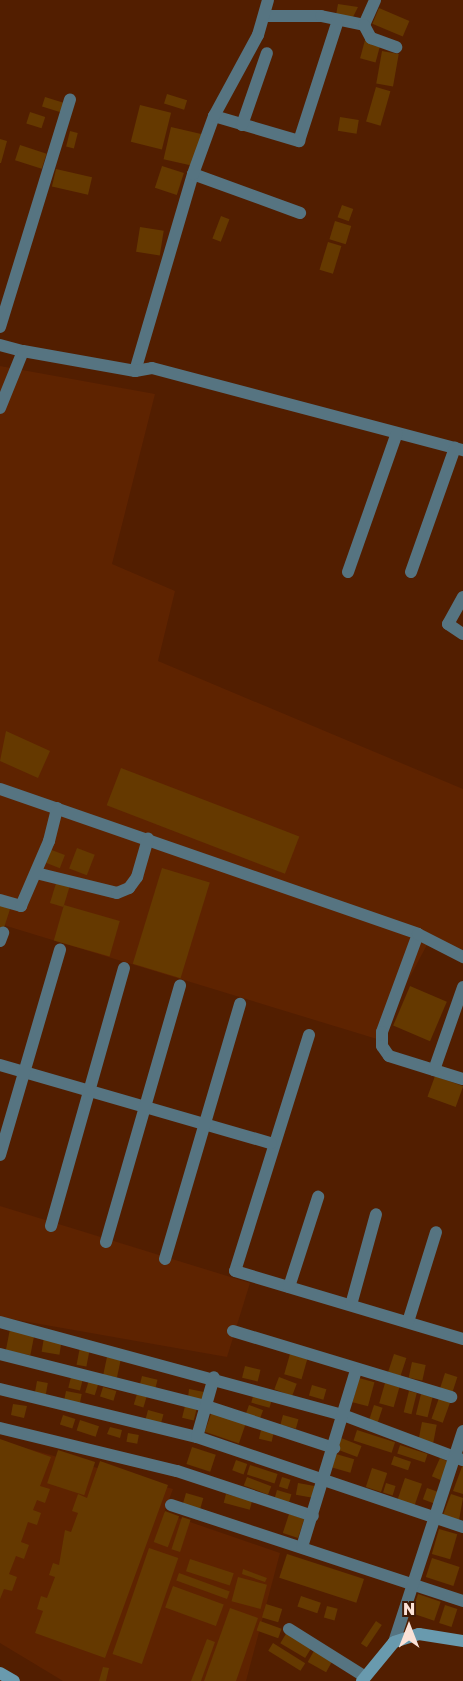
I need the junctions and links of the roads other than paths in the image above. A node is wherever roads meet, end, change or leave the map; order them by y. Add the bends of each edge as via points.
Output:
1 (268, 0) edge
2 (375, 0) edge
3 (264, 16) junction
4 (338, 20) junction
5 (363, 25) junction
6 (396, 47) dead end
7 (267, 53) dead end
8 (70, 100) dead end
9 (214, 116) junction
10 (242, 125) junction
11 (193, 174) junction
12 (300, 213) dead end
13 (0, 327) edge
14 (0, 345) edge
15 (23, 351) junction
16 (135, 371) junction
17 (0, 408) edge
18 (397, 433) junction
19 (459, 449) edge
20 (348, 572) dead end
21 (411, 572) dead end
22 (463, 597) edge
23 (463, 634) edge
24 (0, 789) edge
25 (57, 808) junction
26 (148, 839) junction
27 (36, 873) junction
28 (0, 900) edge
29 (418, 934) junction
30 (60, 950) dead end
31 (463, 957) edge
32 (124, 968) dead end
33 (180, 985) dead end
34 (463, 987) edge
35 (240, 1004) dead end
36 (309, 1035) dead end
37 (0, 1065) edge
38 (434, 1070) junction
39 (23, 1071) junction
40 (463, 1079) edge
41 (93, 1092) junction
42 (146, 1107) junction
43 (204, 1124) junction
44 (271, 1143) junction
45 (0, 1155) edge
46 (318, 1197) dead end
47 (376, 1214) dead end
48 (51, 1226) dead end
49 (436, 1232) dead end
50 (106, 1242) dead end
51 (165, 1259) dead end
52 (289, 1287) junction
53 (351, 1305) junction
54 (0, 1322) edge
55 (408, 1322) junction
56 (233, 1330) dead end
57 (463, 1339) edge
58 (0, 1354) edge
59 (356, 1370) junction
60 (214, 1377) junction
61 (0, 1389) edge
62 (451, 1397) dead end
63 (206, 1406) junction
64 (343, 1415) junction
65 (0, 1428) edge
66 (463, 1431) edge
67 (197, 1437) junction
68 (334, 1448) junction
69 (459, 1459) edge
70 (325, 1481) junction
71 (171, 1504) dead end
72 (313, 1516) junction
73 (436, 1518) junction
74 (463, 1527) edge
75 (302, 1547) junction
76 (414, 1584) junction
77 (463, 1601) edge
78 (289, 1629) dead end
79 (463, 1641) edge
80 (394, 1642) junction
81 (0, 1672) edge
82 (363, 1678) edge
83 (14, 1681) edge

1 - 3 street
2 - 5 street
3 - 4 street
3 - 9 street
4 - 5 street
4 - 10 street via 299,141
5 - 6 street via 371,38
7 - 10 street
8 - 13 street
9 - 10 street
9 - 11 street
11 - 12 street
11 - 16 street
14 - 15 street
15 - 16 street
15 - 17 street
16 - 18 street via 152,368
18 - 19 street
18 - 20 street
19 - 21 street
22 - 23 street via 448,624
24 - 25 street
25 - 26 street
25 - 27 street
26 - 27 street via 137,877 129,888 117,893
26 - 29 street
27 - 28 street via 21,906
29 - 31 street
29 - 38 street via 381,1038 389,1056
30 - 39 street
32 - 41 street
33 - 42 street
34 - 38 street
35 - 43 street
36 - 44 street
37 - 39 street
38 - 40 street
39 - 41 street
39 - 45 street
41 - 42 street
41 - 48 street
42 - 43 street
42 - 50 street
43 - 44 street
43 - 51 street
44 - 52 street via 235,1271
46 - 52 street
47 - 53 street
49 - 55 street
52 - 53 street
53 - 55 street
54 - 60 street
55 - 57 street
56 - 59 street
58 - 63 street
59 - 62 street
59 - 64 street
60 - 63 street
60 - 64 street
61 - 67 street
63 - 67 street
63 - 68 street
64 - 68 street
64 - 69 street
65 - 72 street via 177,1472
66 - 69 street
67 - 70 street
68 - 70 street
69 - 73 street
70 - 72 street
70 - 73 street
71 - 75 street
72 - 75 street
73 - 74 street
73 - 76 street
75 - 76 street
76 - 77 street
76 - 80 street
78 - 82 street
79 - 80 street via 419,1634
80 - 82 street
81 - 83 street

